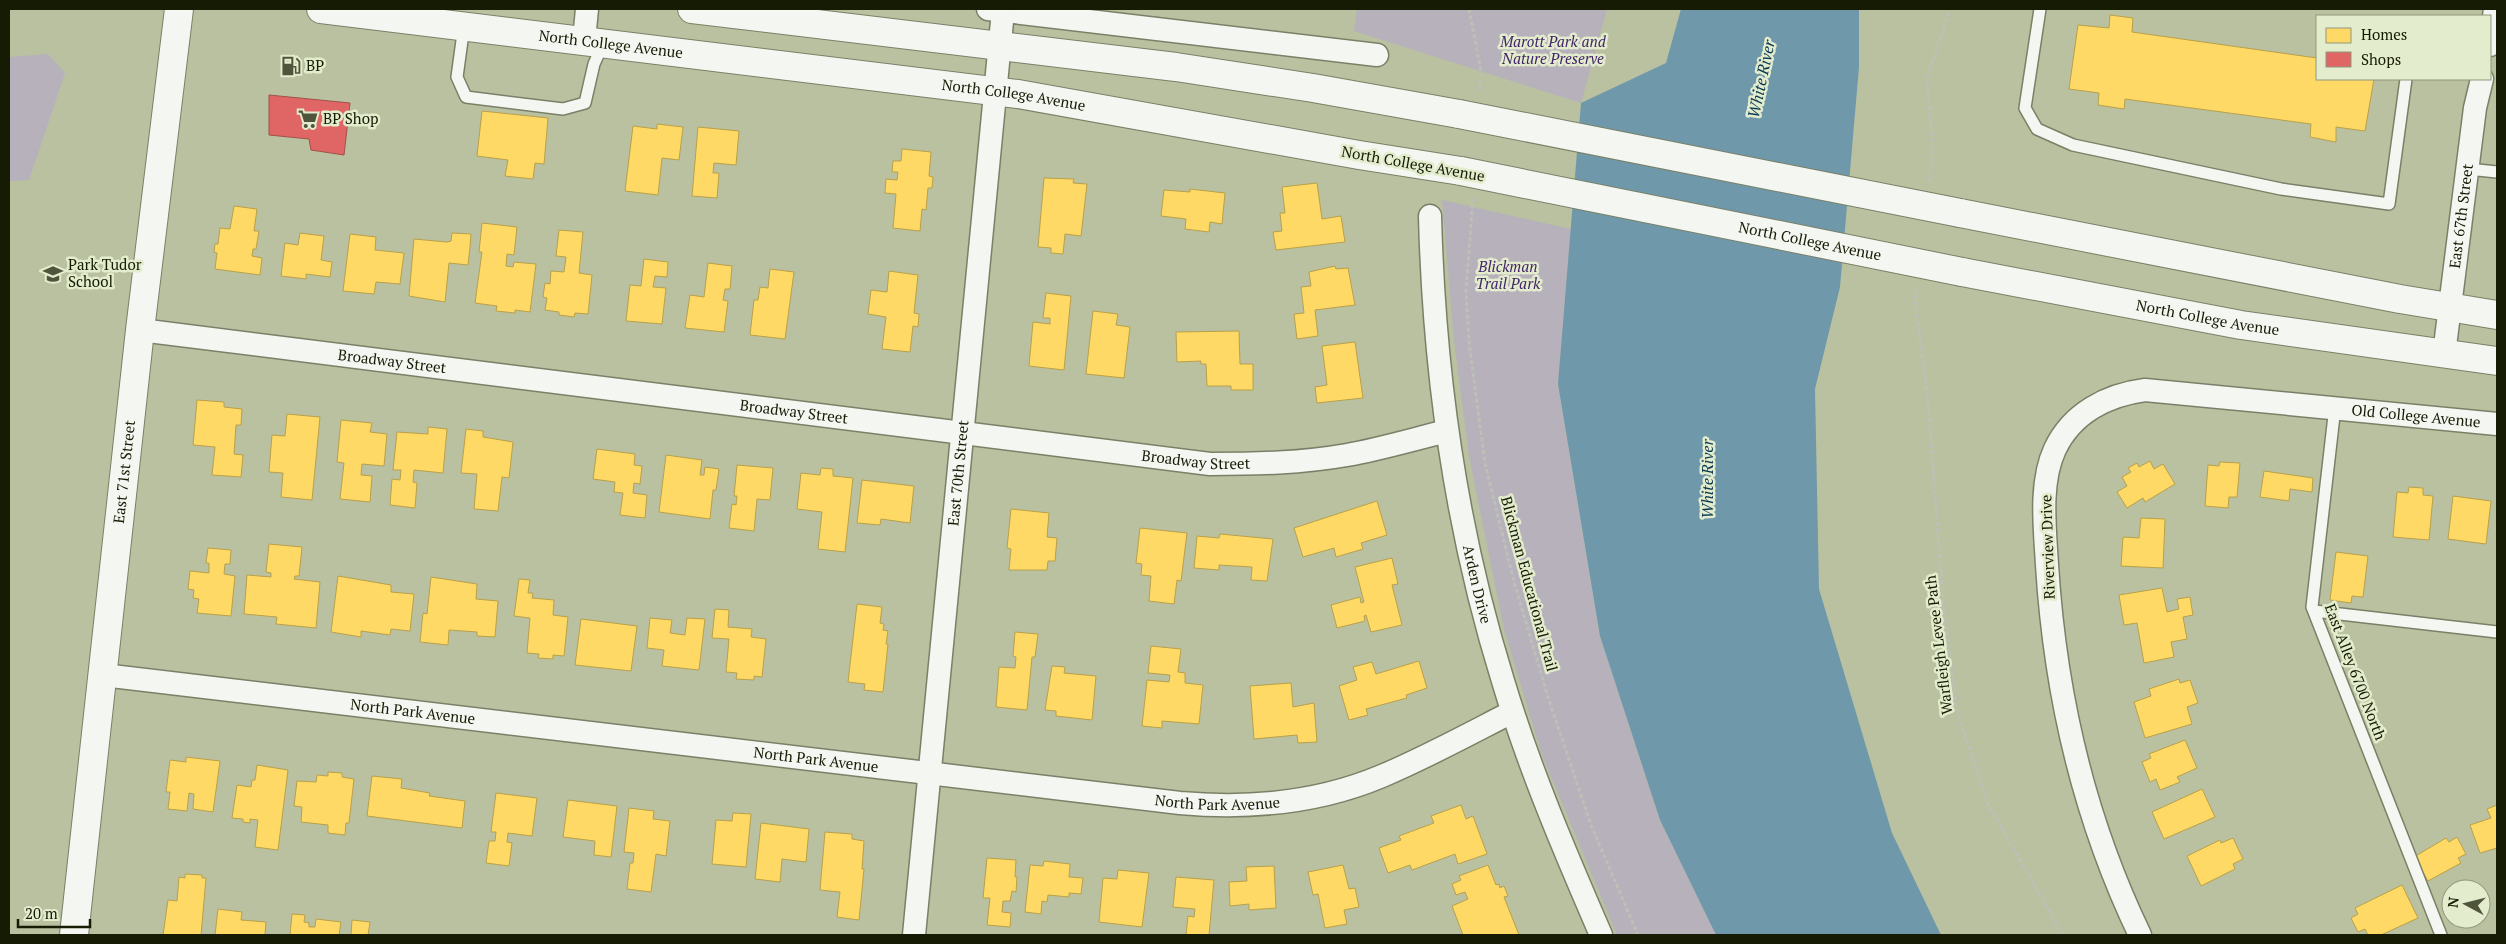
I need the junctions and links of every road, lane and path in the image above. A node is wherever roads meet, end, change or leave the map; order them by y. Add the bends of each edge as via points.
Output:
1 (179, 9) edge
2 (321, 9) edge
3 (587, 9) edge
4 (692, 9) edge
5 (2040, 9) edge
6 (2495, 9) edge
7 (995, 10) edge
8 (464, 25) junction
9 (2491, 38) edge
10 (594, 41) junction
11 (998, 45) junction
12 (1377, 55) dead end
13 (2406, 80) edge
14 (2482, 80) edge
15 (994, 90) junction
16 (2468, 169) junction
17 (2497, 172) edge
18 (1430, 216) dead end
19 (1471, 224) dead end
20 (2451, 308) junction
21 (2497, 315) edge
22 (140, 330) junction
23 (2444, 354) junction
24 (2497, 361) edge
25 (2335, 407) junction
26 (2497, 424) edge
27 (1447, 431) junction
28 (962, 433) junction
29 (1940, 536) dead end
30 (2314, 612) junction
31 (2497, 632) edge
32 (103, 674) junction
33 (1512, 712) junction
34 (929, 773) junction
35 (74, 935) edge
36 (914, 935) edge
37 (1601, 935) edge
38 (1638, 935) edge
39 (2063, 935) edge
40 (2140, 935) edge
41 (2441, 935) edge

1 - 22 main road, East 71st Street
2 - 8 main road, North College Avenue
3 - 10 street
4 - 11 main road
5 - 13 lane via 2025,108 2037,129 2073,145 2281,189 2389,204
6 - 9 street
7 - 11 street, East 70th Street
7 - 12 street
8 - 10 main road, North College Avenue
8 - 10 lane via 457,77 466,97 563,109 585,102 594,64
10 - 15 main road, North College Avenue
11 - 15 street, East 70th Street
11 - 20 main road, bridge via 1252,78 1459,114
14 - 16 street, East 67th Street
15 - 23 main road, North College Avenue, bridge via 1461,171 2241,325
15 - 28 street, East 70th Street
16 - 17 lane
16 - 20 street, East 67th Street
18 - 27 street, Arden Drive via 1435,329
19 - 38 path, Blickman Educational Trail via 1466,291 1469,342 1485,463 1514,582 1548,697 1591,825
20 - 21 main road
20 - 23 street, East 67th Street
22 - 28 street, Broadway Street
22 - 32 main road, East 71st Street
23 - 24 main road, North College Avenue
25 - 26 street, Old College Avenue
25 - 30 lane, East Alley 6700 North
25 - 40 street, Riverview Drive via 2163,391 2128,392 2111,397 2081,415 2069,427 2049,463 2045,539 2061,694 2101,844
27 - 28 street, Broadway Street via 1341,456 1243,464 1210,464
27 - 33 street, Arden Drive via 1479,594
28 - 34 street, East 70th Street
29 - 39 path, Warfleigh Levee Path via 1943,601 1956,711 1988,804
30 - 31 lane
30 - 41 lane, East Alley 6700 North
32 - 34 street, North Park Avenue
32 - 35 main road, East 71st Street
33 - 34 street, North Park Avenue via 1381,777 1337,791 1270,804 1180,803
33 - 37 street, Arden Drive via 1540,792
34 - 36 street, East 70th Street

